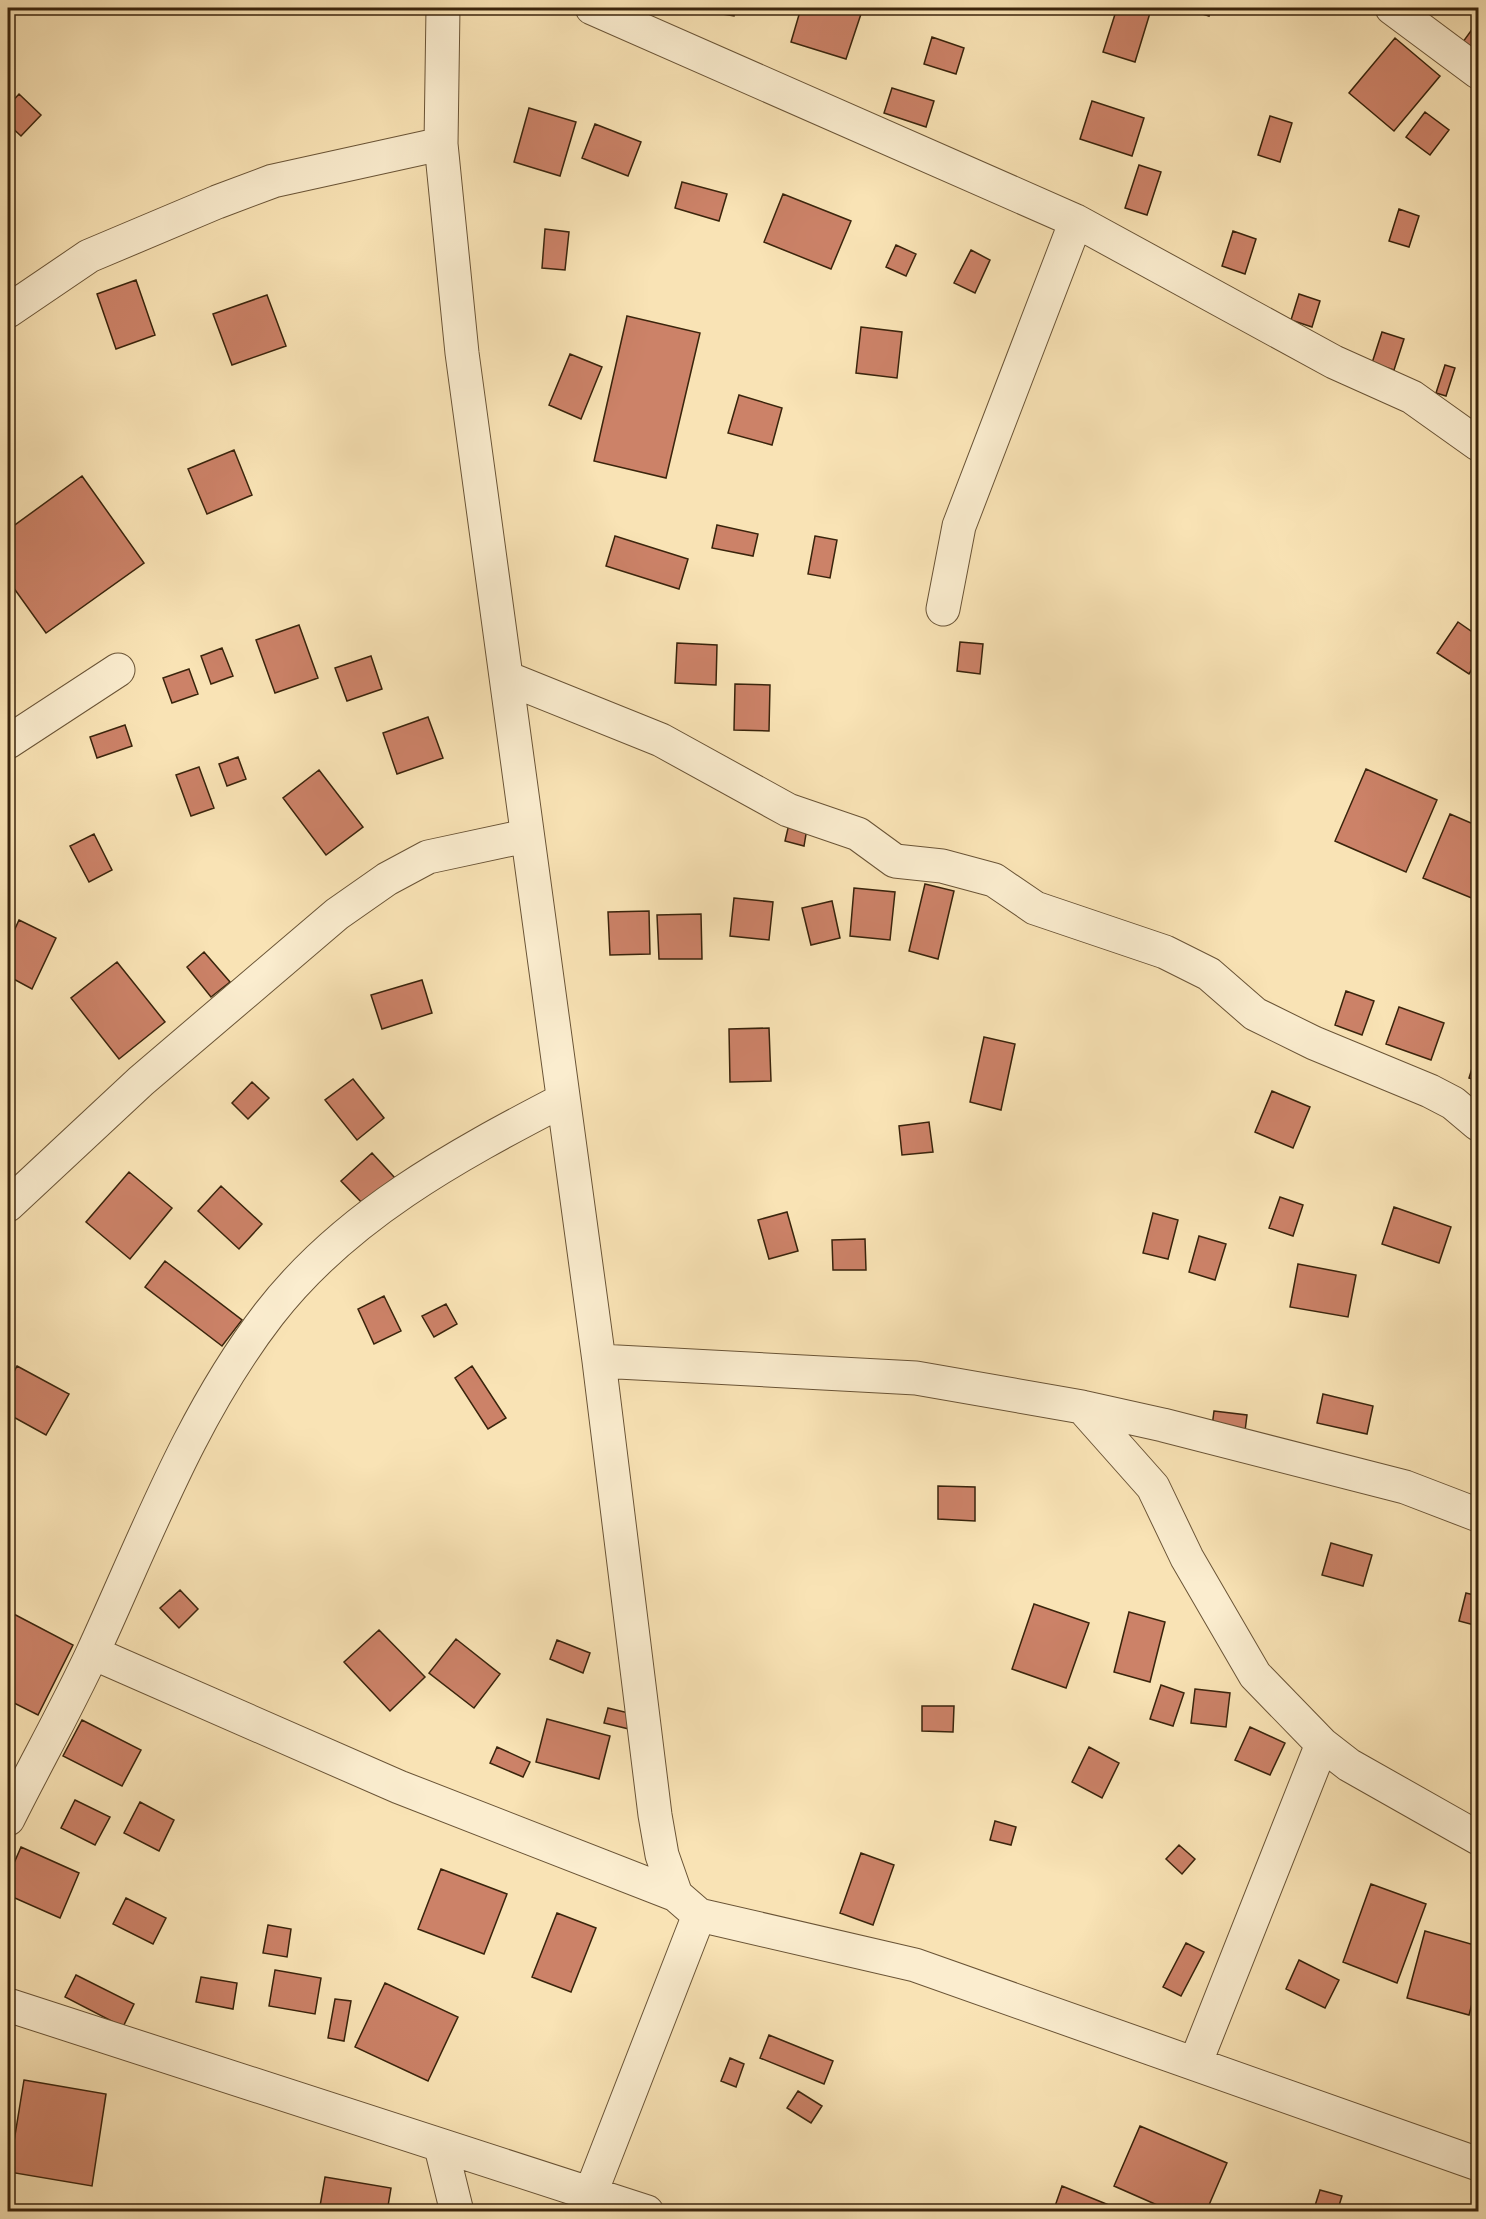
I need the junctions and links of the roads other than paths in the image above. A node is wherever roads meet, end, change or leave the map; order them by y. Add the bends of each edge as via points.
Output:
1 (443, 8) edge
2 (592, 8) edge
3 (1392, 8) edge
4 (1479, 72) edge
5 (441, 144) junction
6 (1076, 221) junction
7 (8, 311) edge
8 (1479, 444) edge
9 (943, 609) dead end
10 (118, 670) dead end
11 (507, 678) junction
12 (8, 742) edge
13 (526, 836) junction
14 (562, 1100) junction
15 (1479, 1124) edge
16 (8, 1205) edge
17 (599, 1361) junction
18 (1083, 1407) junction
19 (1479, 1515) edge
20 (93, 1653) junction
21 (1322, 1744) junction
22 (8, 1819) edge
23 (1479, 1838) edge
24 (688, 1905) junction
25 (8, 2005) edge
26 (1195, 2064) junction
27 (441, 2146) junction
28 (1479, 2164) edge
29 (590, 2195) junction
30 (457, 2211) edge
31 (647, 2211) edge

1 - 5 street
2 - 6 street
3 - 4 street
5 - 7 street via 273,181 228,198 89,256
5 - 11 street via 462,352
6 - 8 street via 1334,362 1412,397
6 - 9 street via 959,526
10 - 12 street
11 - 13 street
11 - 15 street via 662,740 788,810 858,834 895,861 942,866 994,880 1035,908 1165,952 1209,974 1255,1014 1430,1091
13 - 14 street
13 - 16 street via 428,857 387,879 337,914 141,1081
14 - 17 street
14 - 20 street via 467,1150 388,1200 319,1260 269,1313 230,1371 180,1462
17 - 18 street via 916,1378
17 - 24 street via 655,1815 662,1855
18 - 19 street via 1404,1487
18 - 21 street via 1153,1487 1187,1558 1255,1675
20 - 22 street
20 - 24 street via 399,1787
21 - 23 street via 1350,1765
21 - 26 street
24 - 26 street via 915,1965
24 - 29 street
25 - 27 street
26 - 28 street
27 - 29 street
27 - 30 street
29 - 31 street

